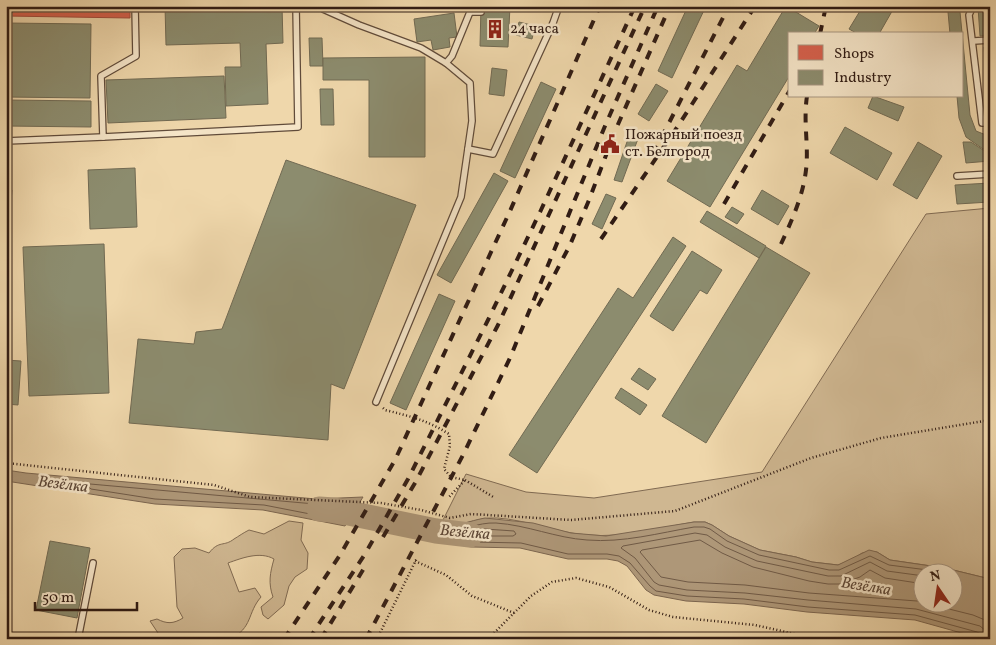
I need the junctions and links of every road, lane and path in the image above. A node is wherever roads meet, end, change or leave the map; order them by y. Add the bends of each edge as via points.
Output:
1 (135, 6) edge
2 (296, 6) edge
3 (321, 6) edge
4 (559, 6) edge
5 (973, 6) edge
6 (470, 9) edge
7 (481, 12) dead end
8 (990, 40) edge
9 (974, 42) junction
10 (446, 63) junction
11 (990, 123) edge
12 (103, 137) junction
13 (6, 141) edge
14 (468, 149) junction
15 (990, 174) edge
16 (957, 176) dead end
17 (376, 402) joint
18 (990, 420) edge
19 (6, 463) edge
20 (465, 480) junction
21 (449, 497) dead end
22 (495, 498) dead end
23 (417, 558) dead end
24 (415, 561) junction
25 (93, 563) dead end
26 (514, 613) junction
27 (494, 633) dead end
28 (78, 639) edge
29 (377, 639) edge
30 (817, 639) edge

1 - 12 lane via 136,56 101,76
2 - 12 lane via 298,127
3 - 10 lane via 359,25 422,48
4 - 14 lane via 492,154
5 - 9 lane via 969,15
6 - 7 lane
6 - 10 lane via 452,56
8 - 9 lane
9 - 11 lane via 982,123
10 - 14 lane via 470,83 472,121
12 - 13 lane
14 - 17 lane via 461,197
15 - 16 lane
17 - 20 path via 385,410 414,416 449,434 450,446 444,469 451,477
18 - 19 path via 880,438 812,458 675,510 571,520 471,514 450,518 381,503 250,497 214,485
20 - 21 path
20 - 22 path
23 - 24 path
24 - 26 path via 446,574 472,596
24 - 29 path
25 - 28 lane
26 - 27 path
26 - 30 path via 552,582 576,578 608,587 649,610 673,617 755,625

